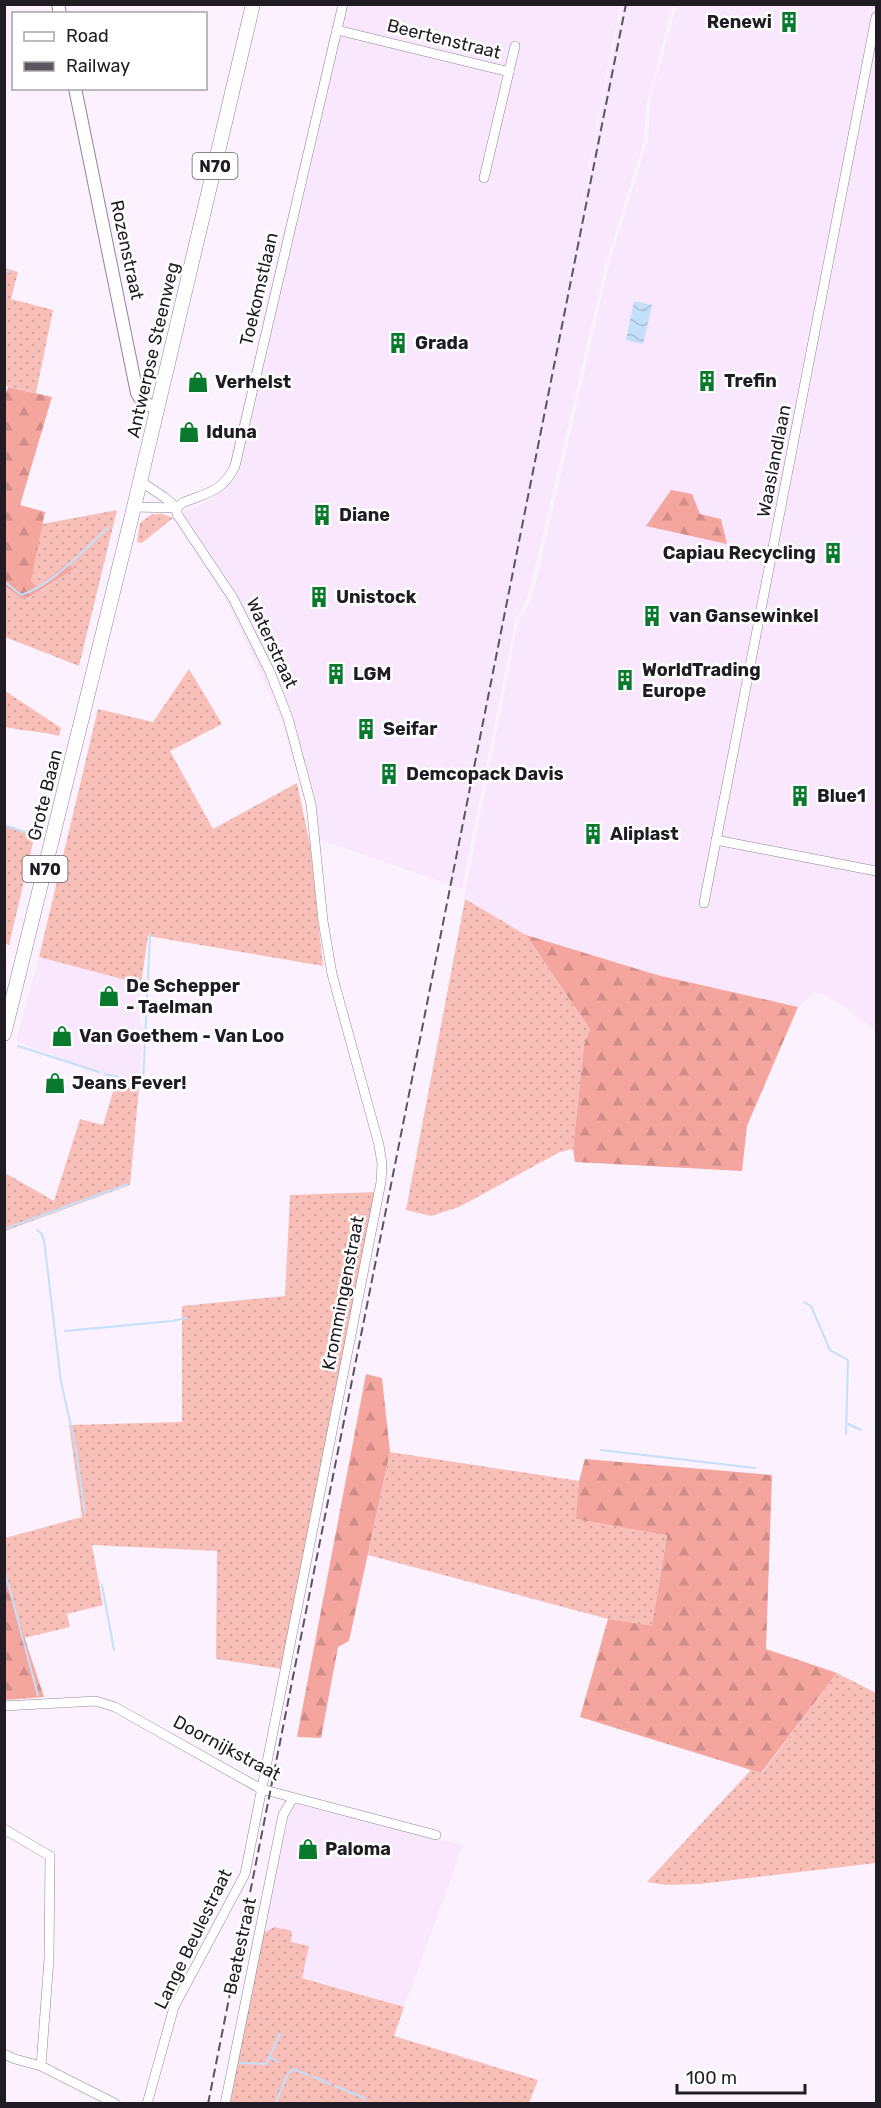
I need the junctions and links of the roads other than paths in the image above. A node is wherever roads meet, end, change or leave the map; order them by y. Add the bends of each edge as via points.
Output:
1 (253, 4) edge
2 (343, 4) edge
3 (876, 17) edge
4 (337, 30) junction
5 (515, 46) dead end
6 (509, 72) junction
7 (75, 90) edge
8 (484, 177) dead end
9 (158, 408) junction
10 (140, 482) junction
11 (134, 507) junction
12 (177, 508) junction
13 (86, 704) joint
14 (311, 804) joint
15 (716, 840) junction
16 (876, 871) edge
17 (704, 903) dead end
18 (4, 1034) edge
19 (4, 1706) edge
20 (261, 1789) junction
21 (293, 1798) junction
22 (4, 1828) edge
23 (436, 1835) dead end
24 (4, 2054) edge
25 (42, 2066) junction
26 (116, 2103) edge
27 (147, 2103) edge
28 (225, 2103) edge

1 - 9 main road, Antwerpse Steenweg / N70
2 - 4 street, Toekomstlaan
3 - 15 street, Waaslandlaan
4 - 6 street, Beertenstraat
4 - 12 street, Toekomstlaan via 235,466 221,486
5 - 6 street, Beertenstraat
6 - 8 street, Beertenstraat
7 - 9 street, Rozenstraat via 137,393 143,403
9 - 10 main road, Antwerpse Steenweg / N70
10 - 11 main road, Antwerpse Steenweg / N70
10 - 12 street
11 - 12 street, Toekomstlaan
11 - 13 main road, Antwerpse Steenweg / N70
12 - 14 street, Waterstraat via 177,514 233,598 270,672 288,718
13 - 18 main road, Grote Baan / N70
14 - 20 street, Krommingenstraat via 326,948 382,1164
15 - 16 street
15 - 17 street, Waaslandlaan
19 - 20 street, Doornijkstraat via 96,1701 115,1707
20 - 21 street, Doornijkstraat
20 - 27 street, Lange Beulestraat via 245,1874 174,2007
21 - 23 street, Doornijkstraat
21 - 28 street, Beatestraat via 283,1815
22 - 25 street via 50,1856
24 - 25 street
25 - 26 street

